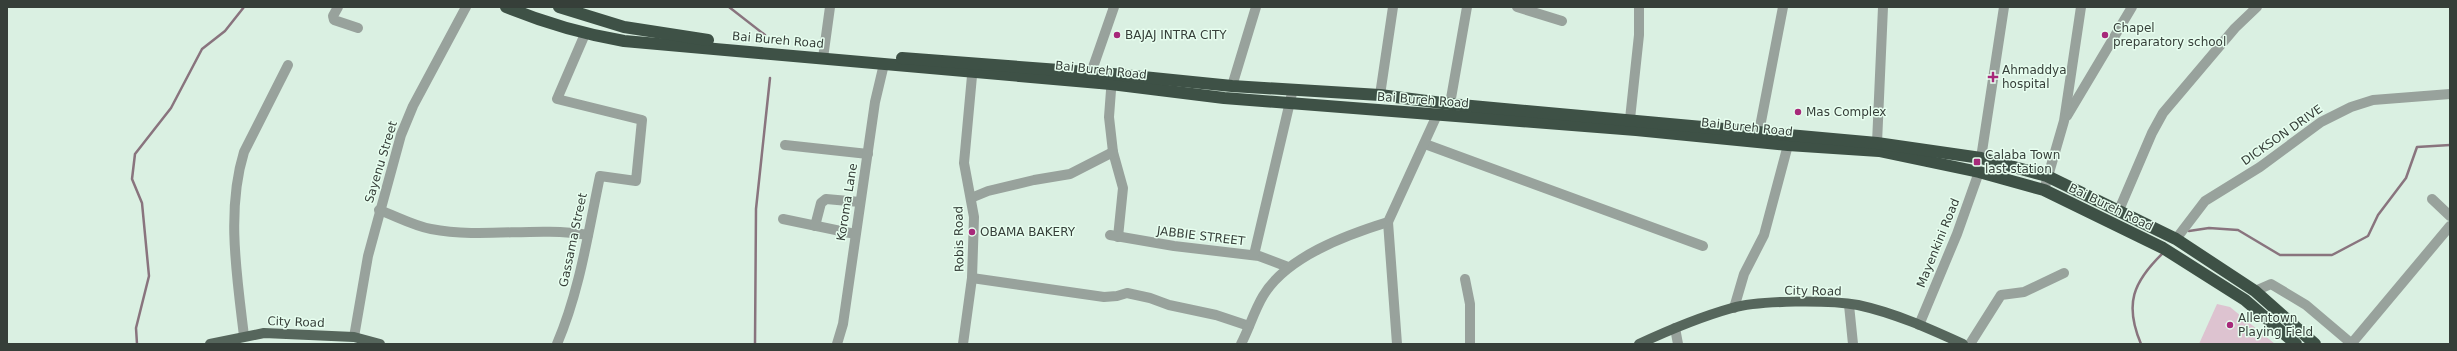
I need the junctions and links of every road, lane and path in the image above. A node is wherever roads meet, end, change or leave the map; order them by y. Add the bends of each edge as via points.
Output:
1 (338, 7) edge
2 (466, 7) edge
3 (506, 7) edge
4 (559, 7) edge
5 (830, 7) edge
6 (1114, 7) edge
7 (1256, 7) edge
8 (1394, 7) edge
9 (1467, 7) edge
10 (1517, 7) edge
11 (1639, 7) edge
12 (1783, 7) edge
13 (1883, 7) edge
14 (2004, 7) edge
15 (2081, 7) edge
16 (2132, 7) edge
17 (2257, 7) edge
18 (1562, 21) dead end
19 (358, 28) dead end
20 (585, 34) junction
21 (823, 55) junction
22 (884, 64) junction
23 (288, 65) dead end
24 (973, 68) junction
25 (1091, 73) junction
26 (1112, 79) junction
27 (1232, 86) junction
28 (1293, 89) junction
29 (2450, 94) edge
30 (1380, 95) junction
31 (1291, 103) junction
32 (1450, 104) junction
33 (1437, 115) junction
34 (1630, 119) junction
35 (2064, 121) junction
36 (1759, 132) junction
37 (1877, 143) junction
38 (1425, 144) junction
39 (785, 145) dead end
40 (1788, 145) junction
41 (1113, 152) junction
42 (868, 154) junction
43 (1981, 158) junction
44 (1979, 172) junction
45 (2047, 176) junction
46 (2044, 190) junction
47 (971, 198) junction
48 (2432, 199) dead end
49 (860, 202) junction
50 (380, 210) junction
51 (2120, 210) junction
52 (2450, 216) edge
53 (783, 219) dead end
54 (1388, 222) junction
55 (815, 226) junction
56 (2450, 226) edge
57 (854, 234) junction
58 (588, 235) junction
59 (2176, 239) junction
60 (1703, 246) dead end
61 (1254, 255) junction
62 (1288, 267) junction
63 (2064, 273) dead end
64 (972, 278) junction
65 (1465, 279) dead end
66 (2255, 291) junction
67 (1849, 305) junction
68 (1734, 308) junction
69 (1919, 325) junction
70 (1249, 326) junction
71 (1675, 328) junction
72 (244, 336) junction
73 (354, 338) junction
74 (327, 340) edge
75 (216, 343) edge
76 (2352, 343) edge
77 (380, 344) edge
78 (557, 344) edge
79 (837, 344) edge
80 (963, 344) edge
81 (1241, 344) edge
82 (1397, 344) edge
83 (1470, 344) edge
84 (1639, 344) edge
85 (1678, 344) edge
86 (1853, 344) edge
87 (1963, 344) edge
88 (1970, 344) edge
89 (2296, 344) edge
90 (2315, 344) edge

1 - 19 street via 333,16 334,20
2 - 50 street, Sayenu Street via 413,106 401,135
3 - 20 highway, Bai Bureh Road via 543,22
4 - 21 highway, Bai Bureh Road via 624,27
5 - 21 street
6 - 25 street
7 - 27 street
8 - 30 street
9 - 32 street
10 - 18 street
11 - 34 street via 1639,35
12 - 36 street
13 - 37 street
14 - 43 street
15 - 35 street
16 - 35 street
17 - 51 street via 2235,28 2163,113
20 - 21 highway, Bai Bureh Road via 624,41
20 - 58 street, Gassama Street via 557,99 642,120 636,181 600,176
21 - 22 highway, Bai Bureh Road
21 - 24 highway, Bai Bureh Road
22 - 24 highway, Bai Bureh Road
22 - 42 street, Koroma Lane via 875,102
23 - 72 street via 244,152 240,167 235,216
24 - 25 highway, Bai Bureh Road
24 - 26 highway, Bai Bureh Road
24 - 47 street, Robis Road via 964,164
25 - 26 highway, Bai Bureh Road
26 - 27 highway, Bai Bureh Road
26 - 31 highway, Bai Bureh Road via 1224,98
26 - 41 street via 1109,117
27 - 28 highway, Bai Bureh Road
28 - 30 highway, Bai Bureh Road
28 - 31 street
29 - 59 street, DICKSON DRIVE via 2373,100 2351,107 2321,122 2260,167 2205,201
30 - 32 highway, Bai Bureh Road
31 - 33 highway, Bai Bureh Road
31 - 61 street
32 - 34 highway, Bai Bureh Road
33 - 38 street
33 - 40 highway, Bai Bureh Road via 1636,130
34 - 36 highway, Bai Bureh Road
35 - 45 street
36 - 37 highway, Bai Bureh Road
37 - 43 highway, Bai Bureh Road
38 - 54 street
38 - 60 street
39 - 42 street
40 - 44 highway, Bai Bureh Road via 1879,151
40 - 68 street via 1764,235 1744,274
41 - 47 street via 1070,174 988,191
41 - 61 street, JABBIE STREET via 1123,188 1114,236
42 - 49 street, Koroma Lane
43 - 45 highway, Bai Bureh Road
44 - 46 highway, Bai Bureh Road
44 - 69 street, Mayenkini Road via 1958,234
45 - 46 street
45 - 51 highway, Bai Bureh Road
46 - 89 highway, Bai Bureh Road via 2163,248 2245,300
47 - 64 street, Robis Road via 974,217
48 - 52 street
49 - 55 street via 826,199 821,203
49 - 57 street, Koroma Lane
50 - 58 street via 432,229 486,233 550,230
50 - 73 street, Sayenu Street
51 - 59 highway, Bai Bureh Road
53 - 55 street
54 - 62 street via 1362,230
54 - 82 street
55 - 57 street
56 - 76 street
57 - 79 street, Koroma Lane via 843,324
58 - 78 street, Gassama Street via 579,279 567,321
59 - 66 highway, Bai Bureh Road
61 - 62 street, JABBIE STREET
62 - 70 street via 1263,296
63 - 88 street via 2024,292 2001,295
64 - 70 street via 1104,297 1127,293 1216,315
64 - 80 street, Robis Road
65 - 83 street via 1470,304
66 - 76 street via 2271,284 2306,305
66 - 90 highway, Bai Bureh Road
67 - 68 main road, City Road via 1798,301
67 - 69 main road, City Road via 1858,305
67 - 86 street
68 - 71 main road, City Road
69 - 87 main road, City Road
70 - 81 street
71 - 84 main road, City Road
71 - 85 street
72 - 74 main road, City Road via 264,333
72 - 75 main road, City Road
73 - 74 main road, City Road
73 - 77 main road, City Road

